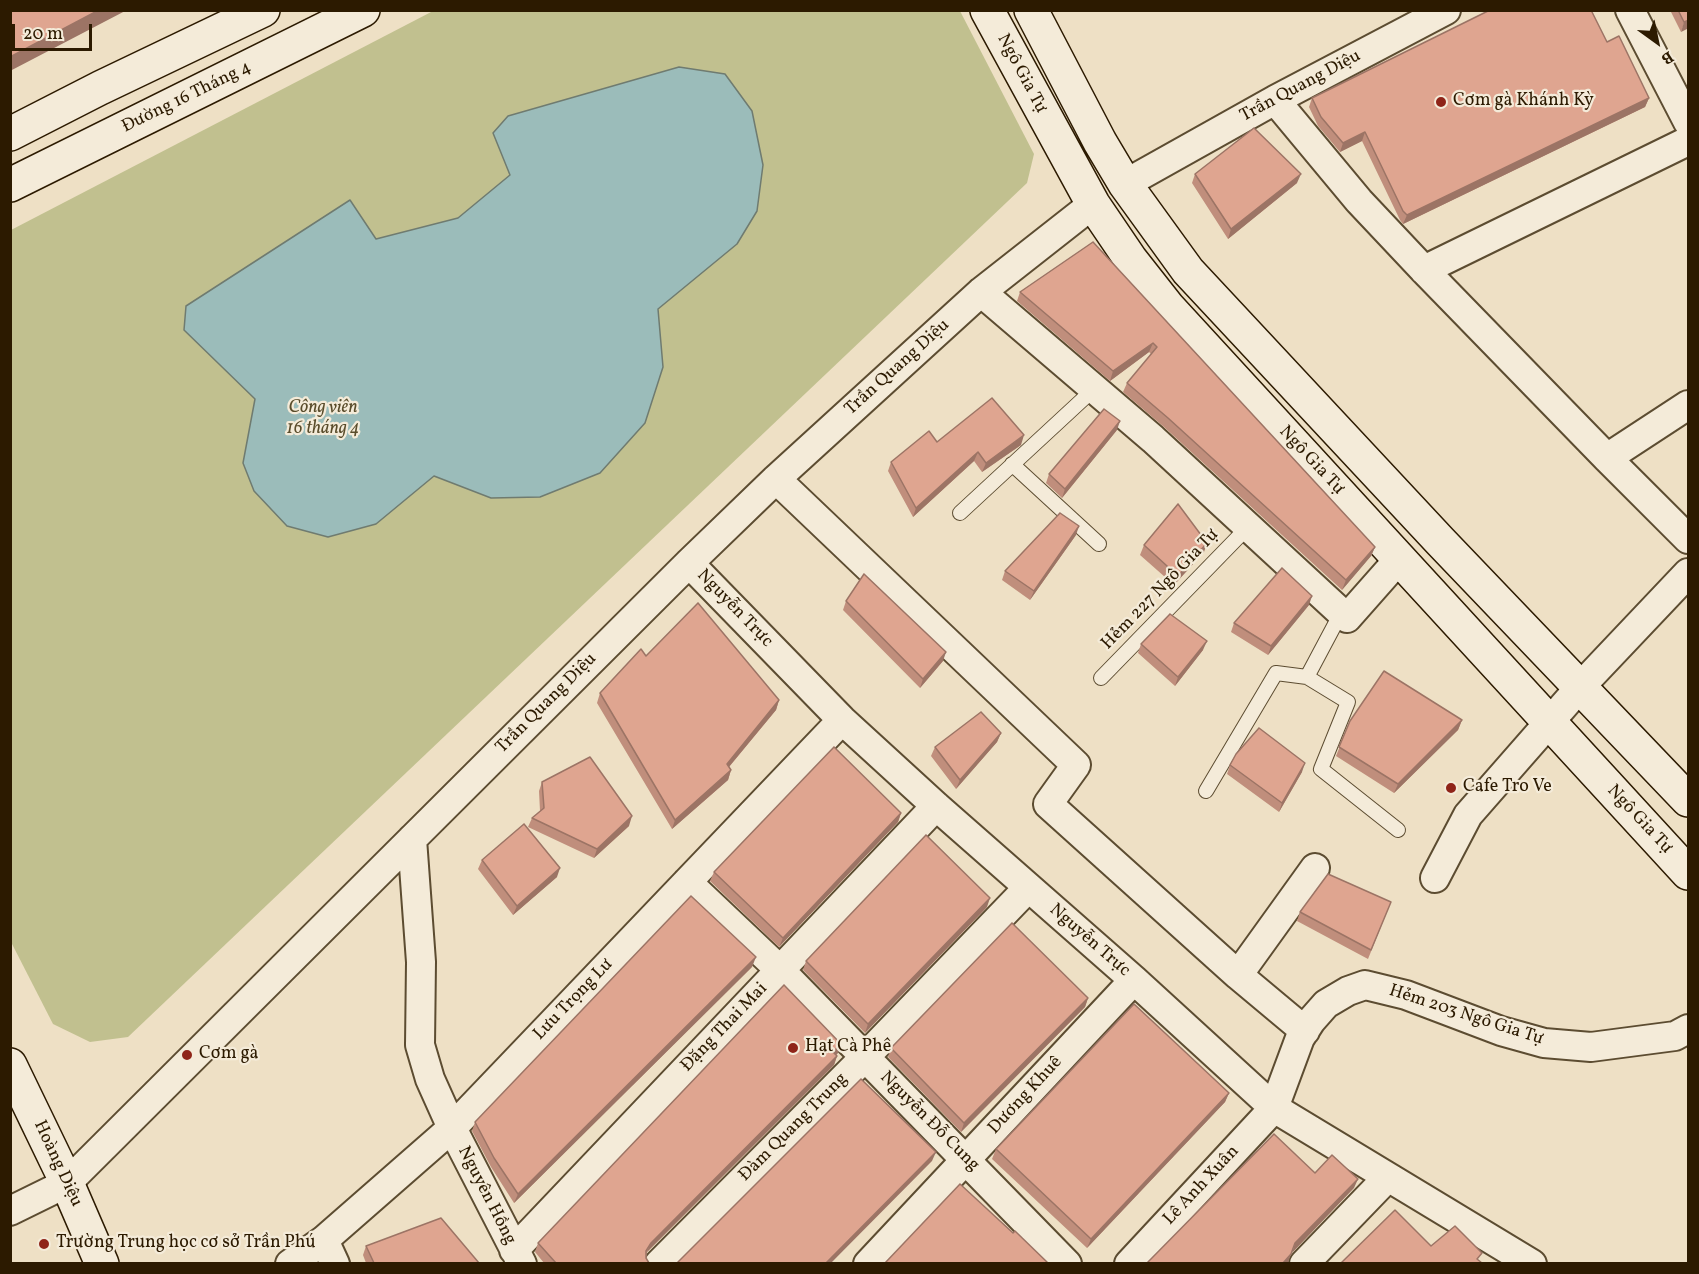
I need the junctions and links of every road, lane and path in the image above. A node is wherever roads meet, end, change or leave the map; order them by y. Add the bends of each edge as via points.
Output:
1 (265, 10) edge
2 (363, 10) edge
3 (987, 10) edge
4 (1030, 10) edge
5 (1446, 10) edge
6 (1630, 10) edge
7 (288, 48) junction
8 (1677, 72) edge
9 (100, 88) junction
10 (1275, 100) junction
11 (1689, 122) edge
12 (122, 130) junction
13 (10, 134) edge
14 (1689, 141) edge
15 (1125, 184) junction
16 (10, 185) edge
17 (1093, 204) junction
18 (1424, 270) junction
19 (981, 292) junction
20 (1094, 389) junction
21 (1689, 405) edge
22 (1607, 458) junction
23 (1012, 464) junction
24 (776, 479) junction
25 (960, 513) dead end
26 (1248, 526) junction
27 (1689, 539) edge
28 (1099, 544) dead end
29 (1400, 558) junction
30 (689, 563) junction
31 (1684, 587) edge
32 (1341, 613) junction
33 (1308, 677) junction
34 (1101, 678) dead end
35 (1581, 686) junction
36 (842, 720) junction
37 (1548, 722) junction
38 (1206, 791) dead end
39 (1689, 800) edge
40 (936, 806) junction
41 (1398, 830) dead end
42 (412, 839) junction
43 (1315, 868) dead end
44 (1689, 873) edge
45 (1435, 878) dead end
46 (687, 882) junction
47 (1028, 888) junction
48 (780, 970) junction
49 (1238, 975) junction
50 (1134, 980) junction
51 (1689, 1029) edge
52 (1305, 1031) junction
53 (865, 1057) junction
54 (10, 1065) edge
55 (1274, 1108) junction
56 (452, 1128) junction
57 (966, 1159) junction
58 (1388, 1177) junction
59 (67, 1182) junction
60 (10, 1211) edge
61 (329, 1252) edge
62 (1495, 1255) edge
63 (518, 1257) edge
64 (102, 1263) edge
65 (290, 1263) edge
66 (659, 1263) edge
67 (868, 1263) edge
68 (1067, 1263) edge
69 (1129, 1263) edge
70 (1304, 1263) edge
71 (1532, 1263) edge

1 - 7 main road
1 - 9 main road
2 - 7 main road, Đường 16 Tháng 4
3 - 17 main road, Ngô Gia Tự
4 - 15 main road
5 - 10 street, Trần Quang Diệu
6 - 8 street
7 - 12 main road, Đường 16 Tháng 4
8 - 11 street
9 - 12 main road
9 - 13 main road
10 - 15 street, Trần Quang Diệu
10 - 18 street via 1359,201
12 - 16 main road, Đường 16 Tháng 4
14 - 18 street
15 - 17 main road
15 - 35 main road via 1188,271 1440,542
17 - 19 street, Trần Quang Diệu
17 - 29 main road, Ngô Gia Tự via 1168,308
18 - 22 street
19 - 20 street
19 - 24 street, Trần Quang Diệu
20 - 23 lane
20 - 26 street
21 - 22 street
22 - 27 street
23 - 25 lane
23 - 28 lane
24 - 30 street, Trần Quang Diệu
24 - 49 street via 1076,765 1048,804
26 - 32 street
26 - 34 lane, Hẻm 227 Ngô Gia Tự
29 - 32 street via 1347,618
29 - 37 main road, Ngô Gia Tự
30 - 36 street, Nguyễn Trực
30 - 42 street, Trần Quang Diệu
31 - 35 street
32 - 33 lane
33 - 38 lane via 1276,673
33 - 41 lane via 1348,702 1321,769
35 - 37 street
35 - 39 main road
36 - 40 street, Nguyễn Trực
36 - 46 street, Lưu Trọng Lư
37 - 44 main road, Ngô Gia Tự
37 - 45 street via 1468,815
40 - 47 street, Nguyễn Trực
40 - 48 street, Đặng Thai Mai
42 - 56 street, Nguyên Hồng via 421,962 420,1045
42 - 59 street, Trần Quang Diệu
43 - 49 street
46 - 48 street, Nguyễn Đỗ Cung
46 - 56 street, Lưu Trọng Lư
47 - 50 street, Nguyễn Trực
47 - 53 street, Đàm Quang Trung
48 - 53 street, Nguyễn Đỗ Cung
48 - 63 street, Đặng Thai Mai
49 - 52 street
50 - 55 street, Nguyễn Trực
50 - 57 street, Dương Khuê
51 - 52 street, Hẻm 203 Ngô Gia Tự via 1675,1036 1591,1047 1544,1043 1406,995 1365,985 1326,1004
52 - 55 street, Hẻm 203 Ngô Gia Tự
53 - 57 street, Nguyễn Đỗ Cung
53 - 66 street, Đàm Quang Trung
54 - 59 main road, Hoàng Diệu
55 - 58 street, Nguyễn Trực
55 - 69 street, Lê Anh Xuân
56 - 61 street, Lưu Trọng Lư
56 - 63 street, Nguyên Hồng
57 - 67 street, Dương Khuê
57 - 68 street, Nguyễn Đỗ Cung
58 - 62 street, Nguyễn Trực
58 - 70 street
59 - 60 street, Trần Quang Diệu
59 - 64 main road, Hoàng Diệu
61 - 65 street, Lưu Trọng Lư
62 - 71 street, Nguyễn Trực

